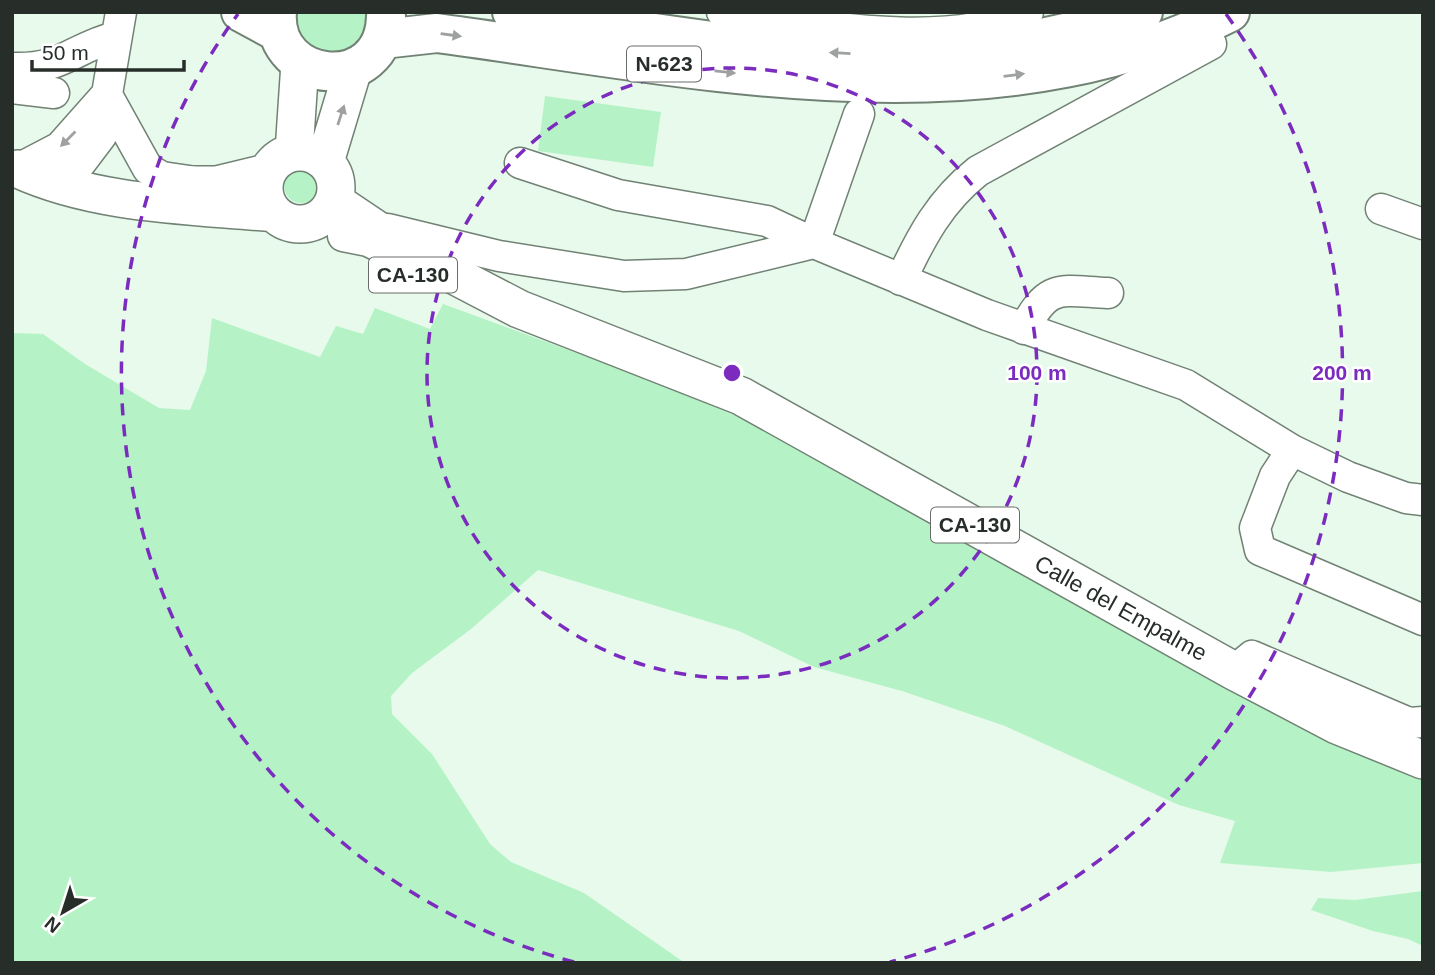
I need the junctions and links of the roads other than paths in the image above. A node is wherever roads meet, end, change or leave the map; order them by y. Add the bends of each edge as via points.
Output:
1 (241, 12) edge
2 (512, 12) edge
3 (723, 12) edge
4 (956, 12) edge
5 (1028, 12) edge
6 (1143, 12) edge
7 (1230, 12) edge
8 (277, 22) edge
9 (119, 25) edge
10 (384, 26) edge
11 (849, 27) junction
12 (1211, 44) dead end
13 (300, 63) junction
14 (12, 68) edge
15 (354, 69) junction
16 (12, 88) edge
17 (54, 93) dead end
18 (107, 94) junction
19 (859, 114) dead end
20 (295, 162) junction
21 (520, 163) dead end
22 (76, 169) junction
23 (23, 172) edge
24 (217, 185) junction
25 (1381, 209) dead end
26 (274, 213) junction
27 (338, 218) junction
28 (1423, 224) edge
29 (814, 243) junction
30 (422, 247) junction
31 (901, 280) junction
32 (1108, 293) dead end
33 (519, 309) junction
34 (1024, 329) junction
35 (1292, 450) junction
36 (1423, 500) edge
37 (1423, 620) edge
38 (1234, 671) junction
39 (1423, 722) edge
40 (1423, 760) edge

1 - 8 highway
6 -> 2 highway, N-623 via 1032,39 933,52 863,54 785,49
3 - 11 street
4 - 11 street
5 - 11 street via 1002,24 956,30 904,33
10 -> 7 highway, N-623 via 788,79 947,83 1033,73 1122,54 1166,41
8 - 13 highway
9 - 14 street via 64,61 31,69
9 - 18 street
10 - 15 highway, N-623 via 369,59
12 - 31 street via 978,171 954,190 924,231
13 - 15 highway via 324,71
13 - 20 main road
20 -> 15 main road
16 - 17 street
18 - 22 street via 108,115 101,136
18 -> 23 street via 60,147
18 - 24 street via 148,169 162,177
19 - 29 street
20 - 24 main road
20 - 26 main road via 264,187
20 - 27 main road via 333,173
21 - 29 street via 618,195 767,221
22 - 23 main road
22 - 24 main road via 169,185
23 - 26 main road, CA-130 via 74,190 179,206
25 - 28 street
26 - 27 main road, CA-130 via 301,224
27 - 30 main road, Calle del Empalme / CA-130
27 - 33 main road, Calle del Empalme / CA-130 via 399,269 440,287
29 - 30 street via 686,274 624,276
29 - 31 street
30 - 33 main road, Calle del Empalme / CA-130
31 - 34 street
32 - 34 street via 1059,291 1045,296
33 - 38 main road, Calle del Empalme / CA-130 via 741,396
34 - 35 street via 1186,385
35 - 36 street via 1348,477
35 - 37 street via 1275,476 1255,528 1260,550
38 - 39 street via 1252,656 1409,723
38 - 40 main road, Calle del Empalme / CA-130 via 1337,725

